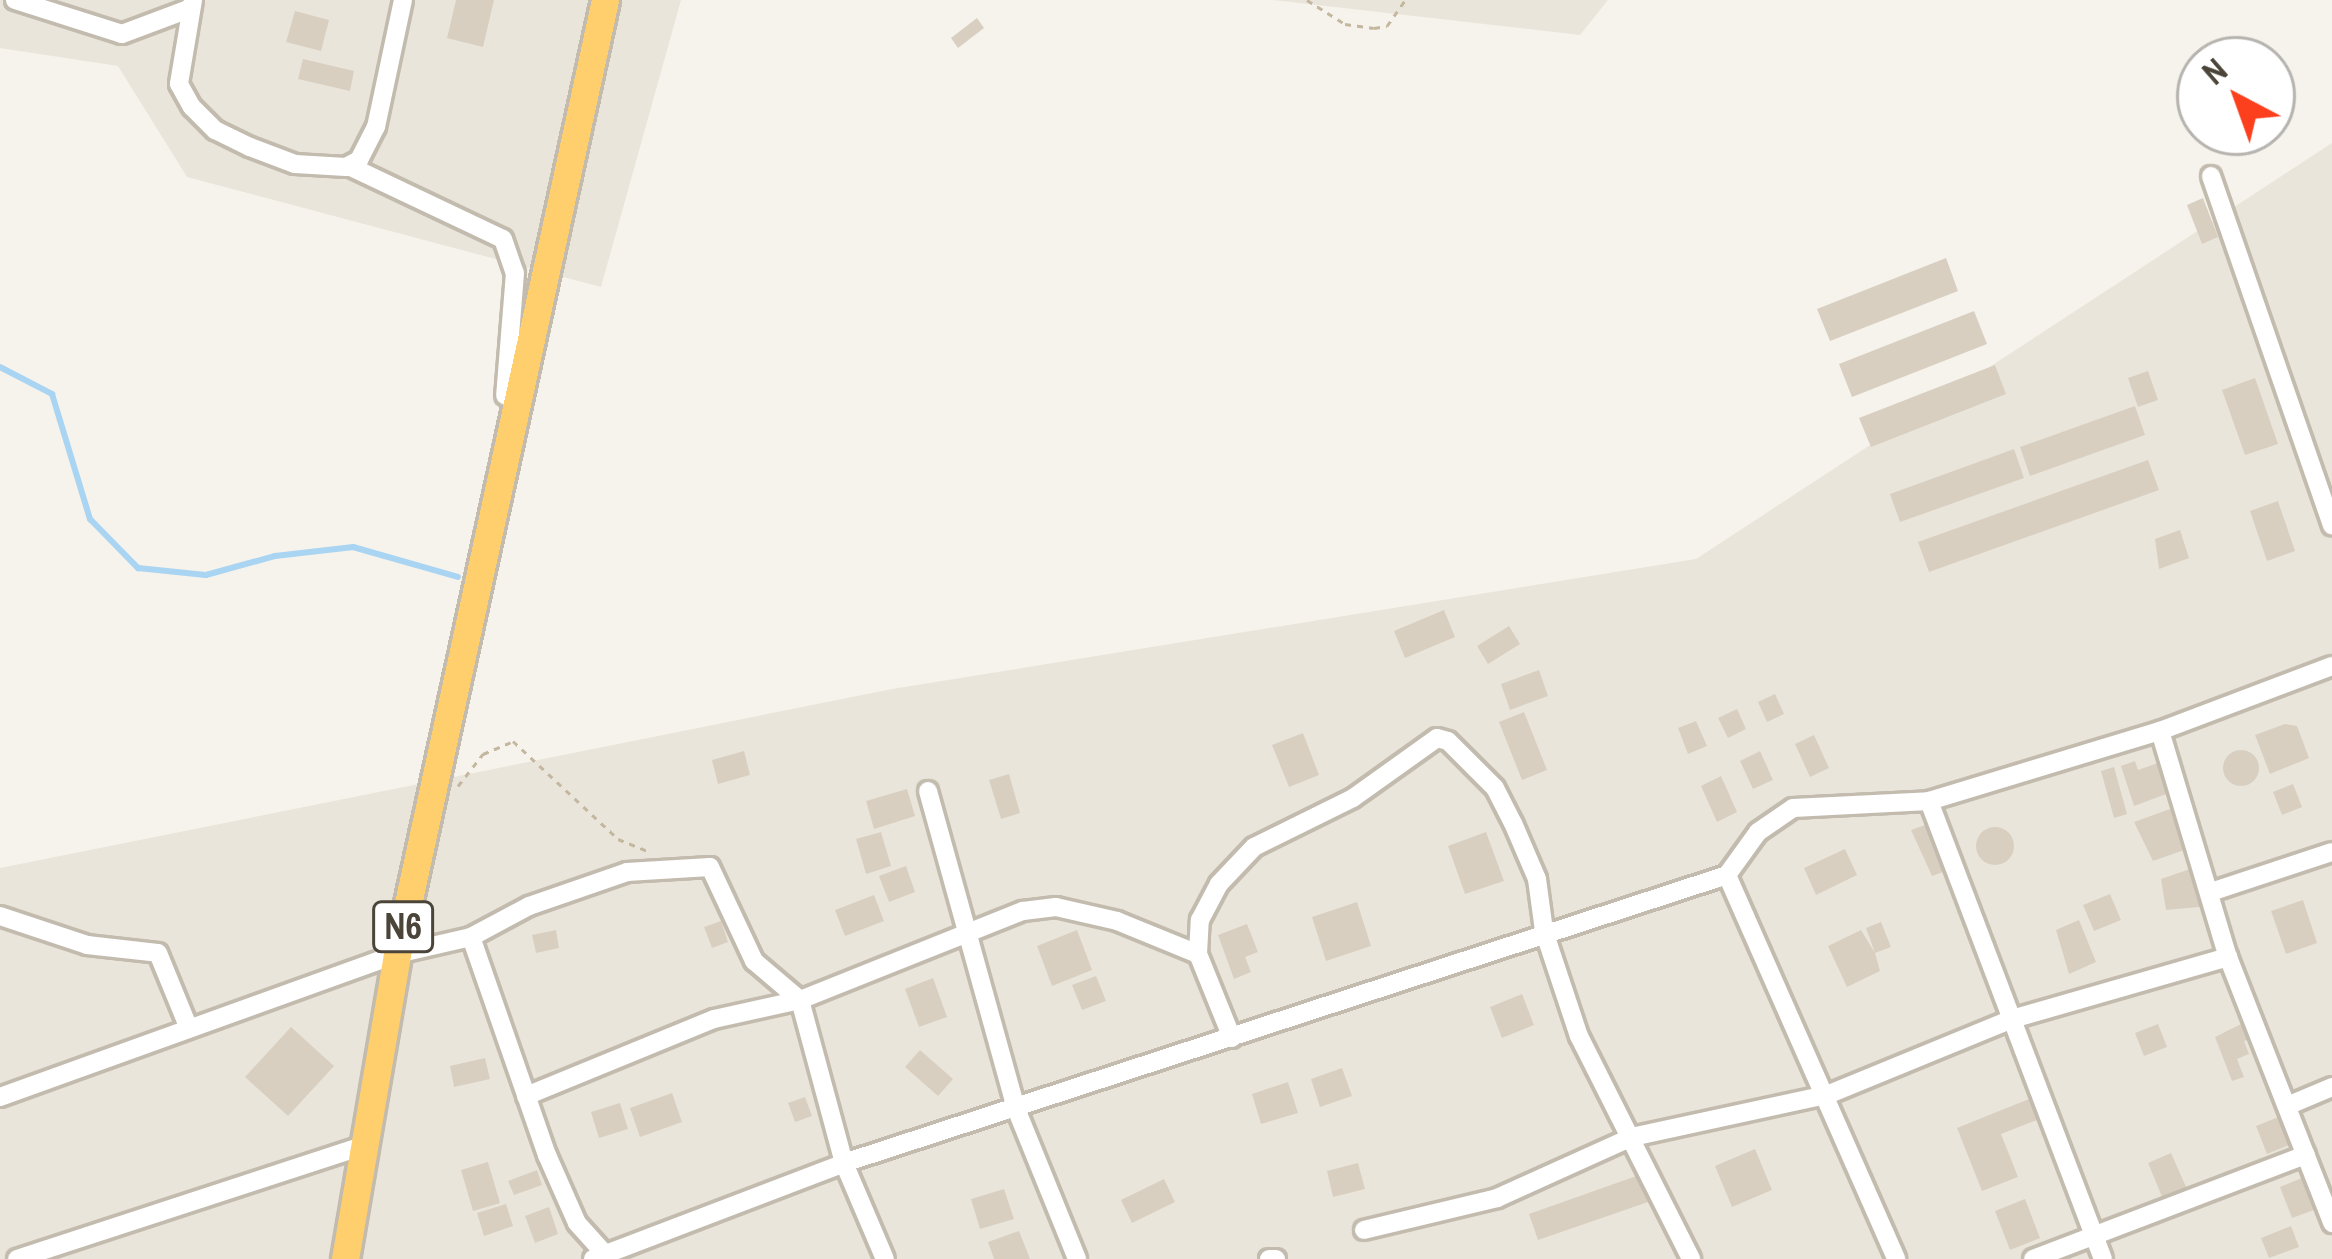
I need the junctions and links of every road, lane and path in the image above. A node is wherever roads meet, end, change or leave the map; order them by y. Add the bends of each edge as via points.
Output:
1 (15, 0) edge
2 (403, 0) edge
3 (605, 0) edge
4 (1306, 0) edge
5 (1406, 0) edge
6 (192, 4) edge
7 (349, 166) junction
8 (2211, 176) dead end
9 (2332, 526) edge
10 (492, 530) junction
11 (2332, 666) edge
12 (2160, 731) junction
13 (928, 790) dead end
14 (1929, 801) junction
15 (429, 814) junction
16 (2332, 852) edge
17 (674, 864) junction
18 (1727, 875) junction
19 (2211, 892) junction
20 (0, 916) edge
21 (1544, 931) junction
22 (965, 932) junction
23 (471, 937) junction
24 (397, 954) junction
25 (1198, 954) junction
26 (2228, 957) junction
27 (800, 1000) junction
28 (2012, 1019) junction
29 (188, 1026) junction
30 (1232, 1038) junction
31 (2332, 1087) edge
32 (1827, 1095) junction
33 (526, 1096) junction
34 (0, 1097) edge
35 (2287, 1106) junction
36 (1017, 1111) junction
37 (1632, 1136) junction
38 (362, 1146) junction
39 (2306, 1155) junction
40 (844, 1163) junction
41 (2332, 1222) edge
42 (1364, 1230) dead end
43 (2094, 1235) junction
44 (599, 1257) edge
45 (17, 1259) edge
46 (345, 1259) edge
47 (885, 1259) edge
48 (1077, 1259) edge
49 (1691, 1259) edge
50 (1897, 1259) edge
51 (2033, 1259) edge
52 (2103, 1259) edge

1 - 6 street via 122,34
2 - 7 street via 376,127
3 - 10 highway, N6
4 - 5 path via 1345,24 1374,28 1387,26
6 - 7 street via 179,84 214,130 295,164
7 - 10 street via 483,225 513,254 510,374 486,489
8 - 9 street
10 - 15 highway, N6
11 - 12 street
12 - 14 street
12 - 19 street
13 - 22 street
14 - 18 street via 1793,808 1758,832
14 - 28 street
15 - 17 path via 483,754 513,741 618,839
15 - 24 highway, N6
16 - 19 street
17 - 23 street via 529,906
17 - 27 street via 710,866 754,961
18 - 21 street
18 - 32 street
19 - 26 street
20 - 29 street via 87,944 158,953
21 - 25 street via 1538,878 1495,788 1437,738 1353,798 1254,847 1219,884 1200,920
21 - 30 street
21 - 37 street via 1579,1036
22 - 25 street via 1056,907
22 - 27 street
22 - 36 street
23 - 24 street
23 - 33 street
24 - 29 street
24 - 38 highway, N6
25 - 30 street
26 - 28 street
26 - 35 street
27 - 33 street via 714,1019
27 - 40 street
28 - 32 street
28 - 43 street
29 - 34 street
30 - 36 street
31 - 35 street
32 - 37 street
32 - 50 street
33 - 44 street
35 - 39 street
36 - 40 street
36 - 48 street
37 - 42 street via 1497,1198
37 - 49 street
38 - 45 street
38 - 46 highway, N6
39 - 41 street
39 - 43 street
40 - 44 street
40 - 47 street
43 - 51 street
43 - 52 street

